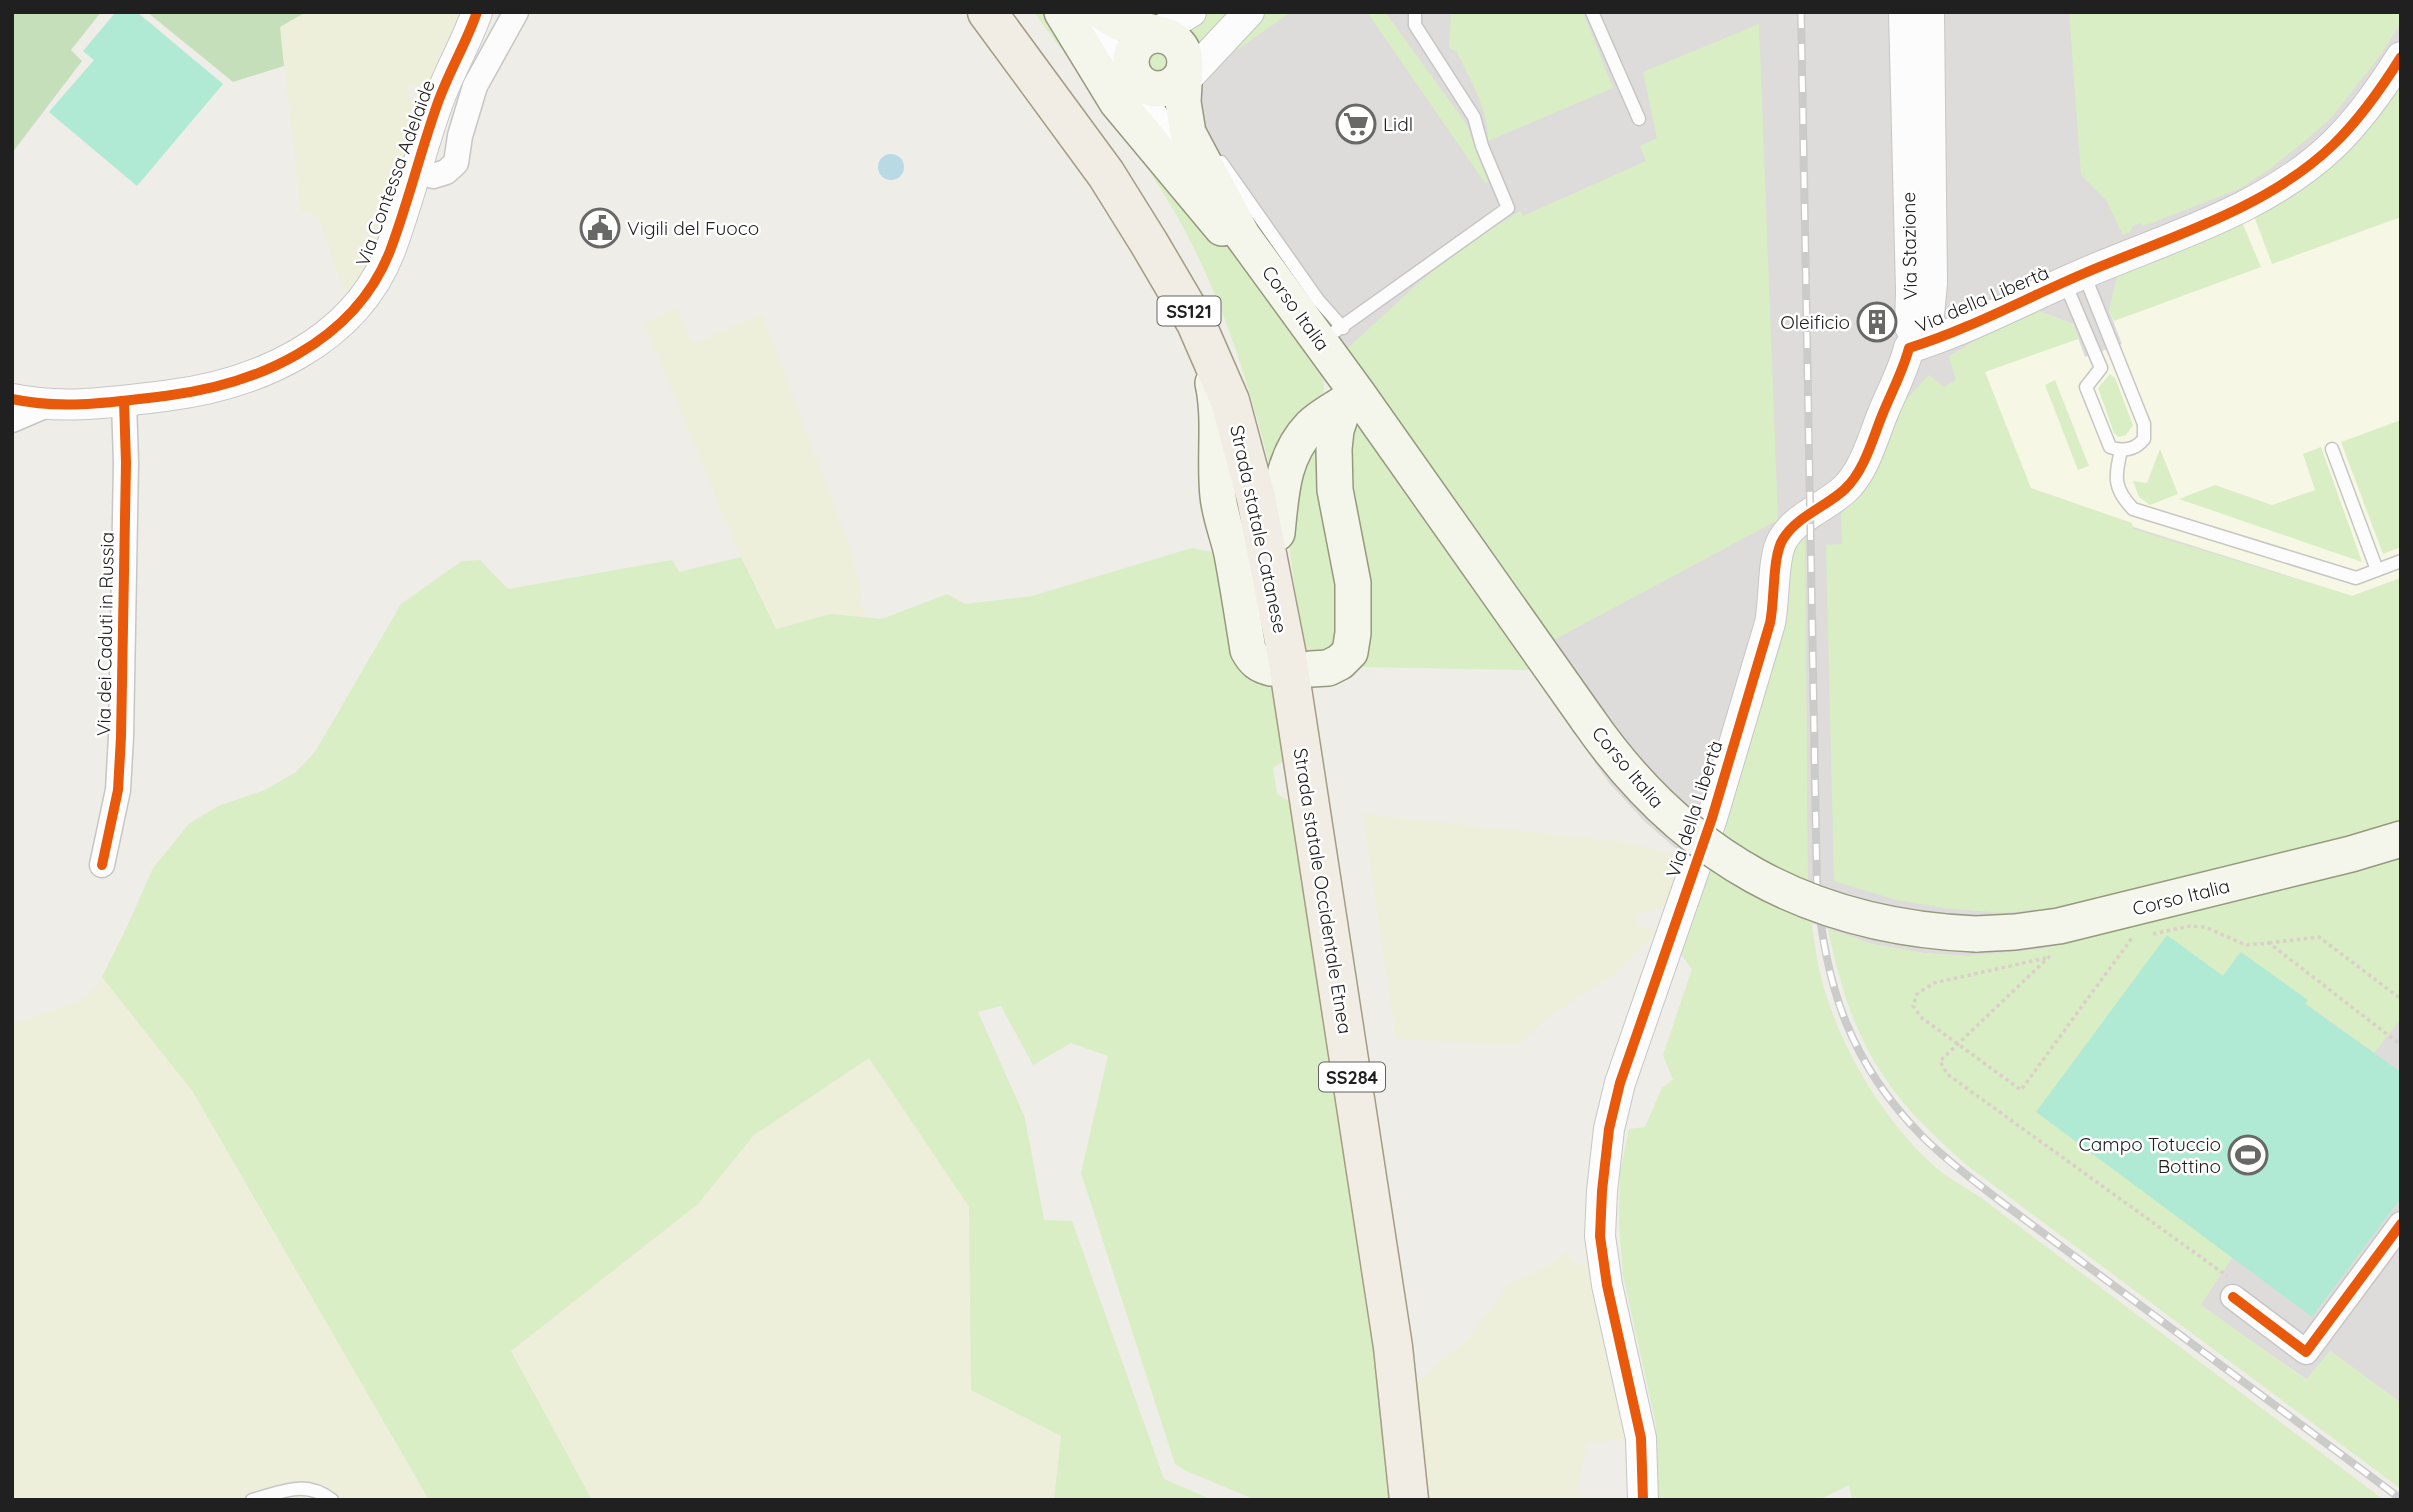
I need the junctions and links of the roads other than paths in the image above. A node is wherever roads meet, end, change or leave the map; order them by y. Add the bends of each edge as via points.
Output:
1 (516, 12) edge
2 (966, 12) edge
3 (987, 12) edge
4 (1016, 12) edge
5 (1062, 12) edge
6 (1083, 12) edge
7 (1102, 12) edge
8 (1191, 12) edge
9 (1249, 12) edge
10 (1592, 12) edge
11 (1904, 12) edge
12 (1929, 12) edge
13 (478, 14) edge
14 (1415, 19) edge
15 (1156, 35) junction
16 (2401, 57) edge
17 (1133, 74) junction
18 (1182, 86) junction
19 (1054, 105) junction
20 (1639, 119) dead end
21 (416, 170) junction
22 (1242, 235) junction
23 (2074, 278) junction
24 (1323, 331) junction
25 (1909, 348) junction
26 (1352, 398) junction
27 (12, 399) edge
28 (124, 401) junction
29 (47, 405) junction
30 (12, 420) edge
31 (2332, 449) dead end
32 (2121, 451) junction
33 (1277, 533) junction
34 (2401, 561) edge
35 (2377, 570) junction
36 (1290, 664) junction
37 (2401, 839) edge
38 (2401, 853) edge
39 (2351, 855) junction
40 (102, 865) dead end
41 (2401, 1224) edge
42 (2233, 1297) road end
43 (252, 1500) edge
44 (331, 1500) edge
45 (1409, 1500) edge
46 (1643, 1500) edge

1 - 21 street via 475,86 456,163 433,176
2 - 19 main road
3 - 19 main road, Strada statale Catanese / SS121
4 - 33 main road, Strada statale Catanese / SS121 via 1138,181 1184,258 1238,387
5 - 24 main road via 1117,102 1212,218
6 - 17 street via 1114,61
7 - 15 main road
8 - 15 street
9 - 18 street
10 - 20 lane
11 - 25 street, Via Stazione
12 - 25 street, Via Stazione via 1932,284 1929,316
13 - 21 street, Via Contessa Adelaide via 438,102
14 - 24 lane via 1474,117 1508,208 1371,305
15 - 17 main road via 1134,49
15 - 18 main road via 1179,45 1184,55
16 - 23 street, Via della Libertà via 2362,114 2285,182 2246,205
17 - 18 main road via 1143,86 1154,89
17 - 22 street via 1149,110
18 - 22 main road, Corso Italia via 1188,133
18 - 24 lane via 1215,153 1318,300
19 - 36 main road, Strada statale Catanese / SS121 via 1106,174 1196,323 1221,376 1256,498
21 - 28 street, Via Contessa Adelaide via 389,253 374,282 338,326 292,358 239,382
22 - 24 main road, Corso Italia
23 - 25 street, Via della Libertà
23 - 32 lane via 2101,368 2086,387 2110,447
23 - 32 lane via 2144,424 2144,439
24 - 26 main road, Corso Italia
25 - 46 street, Via della Libertà via 1858,472 1846,488 1788,531 1779,547 1770,623 1712,818 1620,1083 1609,1129 1600,1236 1606,1285 1642,1438
26 - 33 main road via 1312,425 1295,446 1284,471
26 - 36 main road via 1336,429 1334,449 1335,490 1353,583 1350,652 1328,668
26 - 39 main road, Corso Italia, bridge via 1623,768 1710,848 1802,899 1870,921 1940,933 2015,932 2059,926
27 - 29 street, Via Contessa Adelaide
28 - 29 street, Via Contessa Adelaide
28 - 40 street, Via dei Caduti in Russia via 121,737 118,790
29 - 30 street
31 - 35 lane
32 - 35 lane via 2116,470 2118,494 2133,509 2356,578
33 - 36 main road, Strada statale Catanese / SS121
34 - 35 lane
36 - 45 main road, Strada statale Occidentale Etnea / SS284 via 1387,1310
37 - 39 main road
38 - 39 main road
41 - 42 street via 2306,1352
43 - 44 lane via 304,1486

